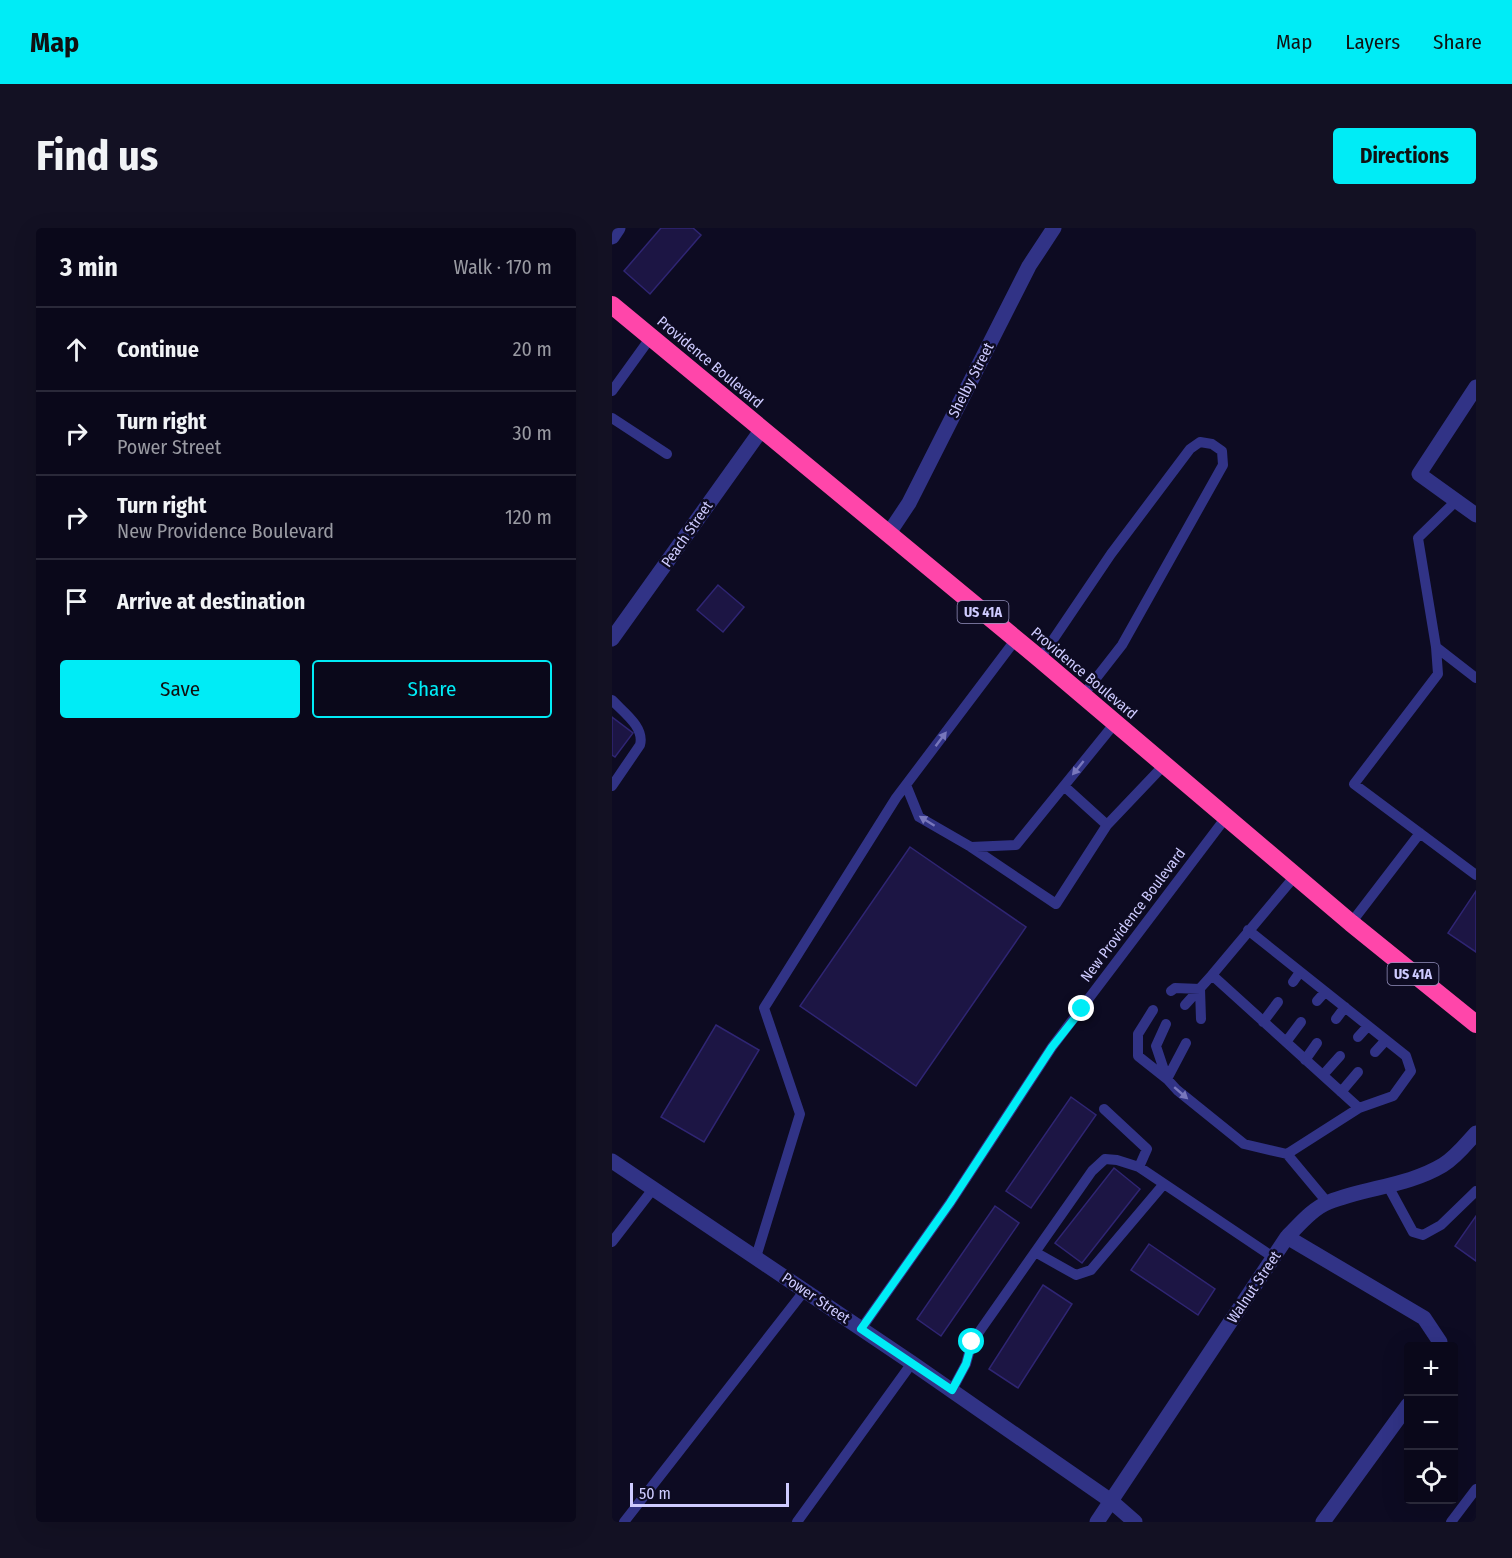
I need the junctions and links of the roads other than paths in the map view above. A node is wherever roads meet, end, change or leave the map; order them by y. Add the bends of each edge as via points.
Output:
1 (618, 228) edge
2 (1054, 228) edge
3 (612, 237) edge
4 (612, 305) edge
5 (651, 337) junction
6 (1476, 387) edge
7 (612, 391) edge
8 (612, 418) edge
9 (762, 429) junction
10 (667, 454) dead end
11 (1456, 501) junction
12 (1476, 515) edge
13 (889, 534) junction
14 (612, 639) edge
15 (1016, 639) junction
16 (1436, 646) junction
17 (1040, 659) junction
18 (1476, 678) edge
19 (1083, 695) junction
20 (612, 700) edge
21 (1115, 723) junction
22 (1165, 764) junction
23 (612, 786) edge
24 (906, 786) junction
25 (1064, 786) junction
26 (1227, 816) junction
27 (1107, 825) junction
28 (1420, 833) junction
29 (971, 847) junction
30 (1476, 875) edge
31 (1295, 876) junction
32 (1351, 923) junction
33 (1248, 930) junction
34 (1300, 972) junction
35 (1212, 975) junction
36 (1293, 982) dead end
37 (1200, 988) junction
38 (1171, 991) dead end
39 (1325, 992) junction
40 (1317, 1001) dead end
41 (1278, 1002) dead end
42 (1185, 1005) dead end
43 (1345, 1007) junction
44 (1153, 1010) dead end
45 (1201, 1019) dead end
46 (1336, 1019) dead end
47 (1263, 1022) junction
48 (1301, 1022) dead end
49 (1475, 1022) edge
50 (1167, 1024) dead end
51 (1368, 1026) junction
52 (1358, 1037) dead end
53 (1386, 1040) junction
54 (1286, 1042) junction
55 (1185, 1043) dead end
56 (1317, 1043) dead end
57 (1375, 1052) dead end
58 (1340, 1056) dead end
59 (1305, 1060) junction
60 (1358, 1072) dead end
61 (1323, 1076) junction
62 (1167, 1079) junction
63 (1341, 1092) junction
64 (1104, 1108) dead end
65 (1359, 1108) junction
66 (1476, 1133) edge
67 (1287, 1154) junction
68 (612, 1161) edge
69 (1139, 1167) junction
70 (1163, 1185) junction
71 (1388, 1186) junction
72 (653, 1189) junction
73 (1476, 1191) edge
74 (1327, 1202) junction
75 (1287, 1237) junction
76 (612, 1242) edge
77 (1035, 1252) junction
78 (756, 1257) junction
79 (1274, 1257) junction
80 (805, 1290) junction
81 (861, 1329) junction
82 (1440, 1342) edge
83 (912, 1363) junction
84 (952, 1390) junction
85 (1404, 1411) edge
86 (1476, 1489) edge
87 (1112, 1501) junction
88 (624, 1522) edge
89 (797, 1522) edge
90 (1097, 1522) edge
91 (1135, 1522) edge
92 (1323, 1522) edge
93 (1451, 1522) edge

1 - 3 street
2 - 13 street, Shelby Street via 1029,266 909,503
4 - 5 highway, Providence Boulevard / US 41A
5 - 7 lane
5 - 9 highway, Providence Boulevard / US 41A
6 - 11 street via 1419,474
8 - 10 lane
9 - 13 highway, Providence Boulevard / US 41A
9 - 14 street, Peach Street
11 - 12 street
11 - 16 lane via 1418,538
13 - 15 highway, Providence Boulevard / US 41A
15 - 17 highway, Providence Boulevard / US 41A
24 -> 15 lane
16 - 18 lane
16 - 28 lane via 1438,674 1354,784
17 - 19 highway, Providence Boulevard / US 41A
17 - 19 lane via 1111,554 1190,449 1200,442 1222,451 1223,465 1133,627
19 - 21 highway, Providence Boulevard / US 41A
20 - 23 lane via 640,730 642,738
21 - 22 highway, Providence Boulevard / US 41A
21 -> 25 lane
22 - 26 highway, Providence Boulevard / US 41A
22 - 27 lane
29 -> 24 lane via 919,817
24 - 78 lane via 764,1008 800,1114
25 - 27 lane
25 - 29 lane via 1016,845
26 - 31 highway, Providence Boulevard / US 41A
26 - 81 lane, New Providence Boulevard via 1052,1047 950,1203
27 - 29 lane via 1056,904
28 - 30 lane
28 - 32 lane
31 - 32 highway, Providence Boulevard / US 41A
31 - 33 lane
32 - 49 highway, Providence Boulevard / US 41A
33 - 34 lane
33 - 35 lane
34 - 36 lane
34 - 39 lane
35 - 37 lane
35 - 47 lane
37 - 38 lane
37 - 42 lane
37 - 45 lane
39 - 40 lane
39 - 43 lane
41 - 47 lane
43 - 46 lane
43 - 51 lane
44 - 62 lane via 1138,1034 1138,1056
47 - 54 lane
48 - 54 lane
50 - 62 lane via 1156,1046
51 - 52 lane
51 - 53 lane
53 - 57 lane
53 - 65 lane via 1406,1056 1411,1071 1393,1096
54 - 59 lane
55 - 62 lane
56 - 59 lane
58 - 61 lane
59 - 61 lane
60 - 63 lane
61 - 63 lane
62 -> 67 lane via 1244,1144
63 - 65 lane
64 - 69 lane via 1147,1149
65 - 67 lane
66 - 71 street, Walnut Street via 1445,1164
67 - 74 lane
68 - 72 street, Power Street
69 - 70 lane
69 - 77 lane via 1105,1159 1092,1171
70 - 77 lane via 1091,1270 1076,1275
70 - 79 lane
71 - 73 lane via 1413,1232 1423,1235 1441,1225
71 - 74 street, Walnut Street
72 - 76 lane
72 - 78 street, Power Street
74 - 75 street, Walnut Street
75 - 79 street, Walnut Street
75 - 82 street via 1424,1318
77 - 84 lane via 972,1342
78 - 80 street, Power Street
79 - 87 street, Walnut Street
80 - 81 street, Power Street
80 - 88 lane
81 - 83 street, Power Street
83 - 84 street, Power Street
83 - 89 lane
84 - 87 street, Power Street
85 - 92 street
86 - 93 lane
87 - 90 street, Walnut Street
87 - 91 street, Power Street

